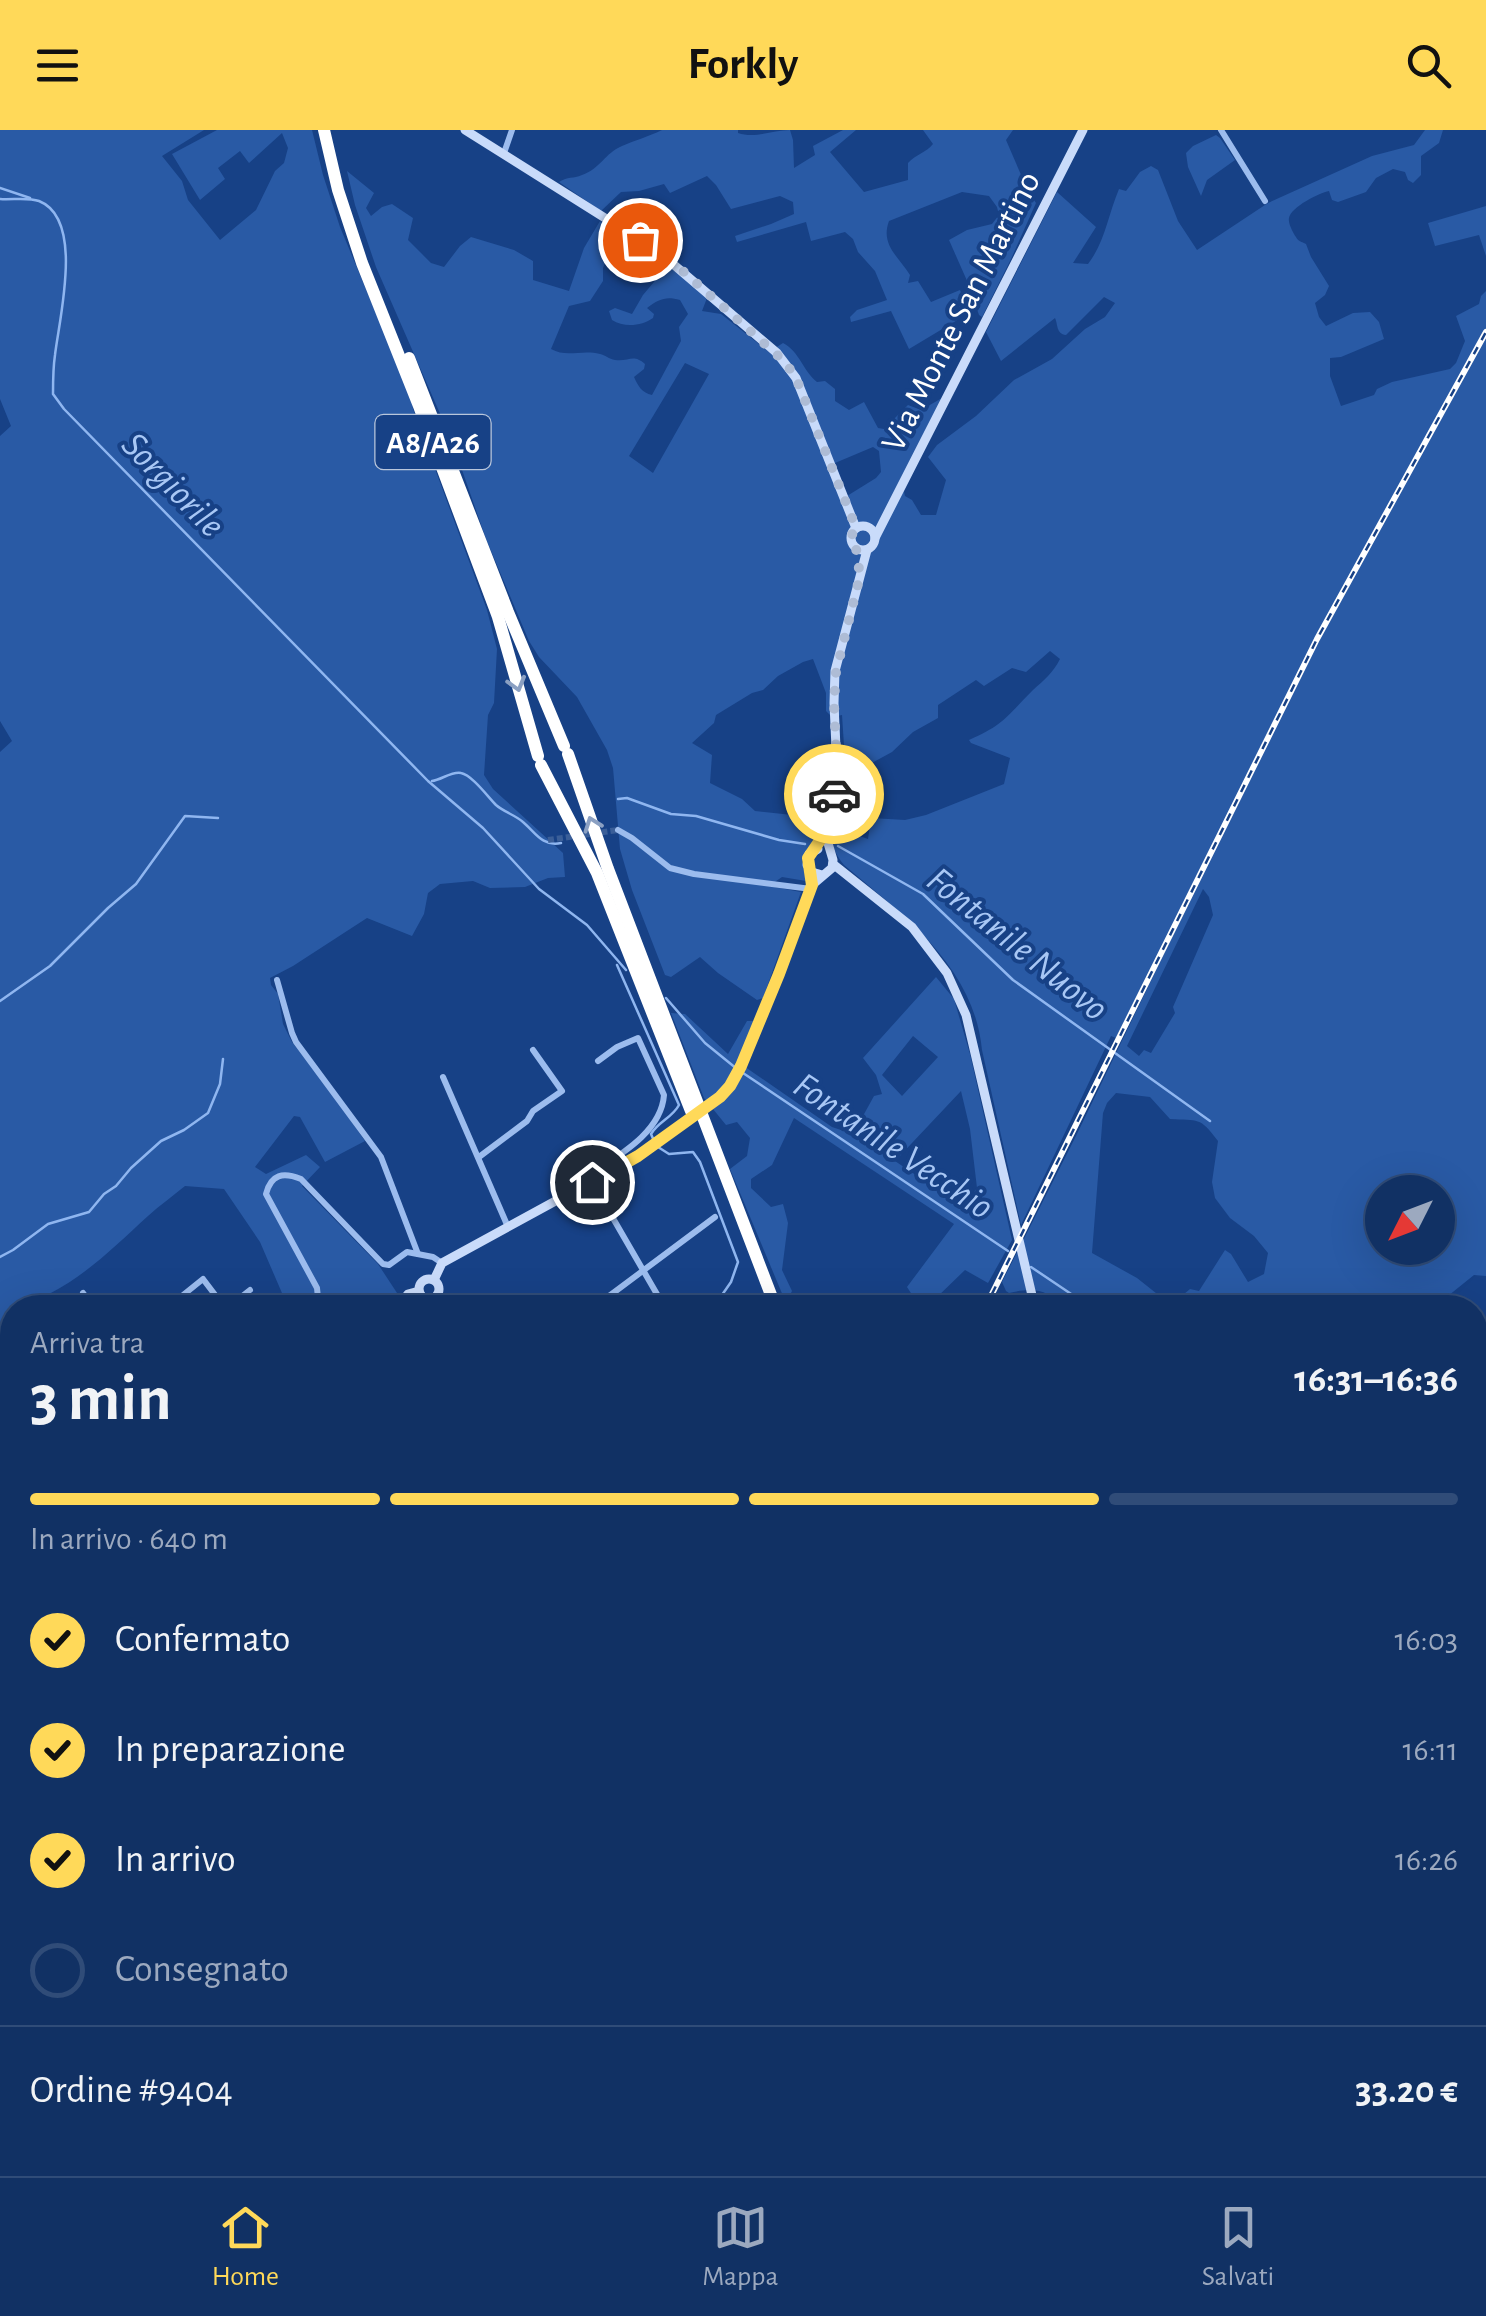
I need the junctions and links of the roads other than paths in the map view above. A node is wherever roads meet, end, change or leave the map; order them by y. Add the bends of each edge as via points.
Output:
1 (324, 130) edge
2 (332, 130) edge
3 (465, 130) edge
4 (512, 130) edge
5 (1083, 130) edge
6 (1221, 130) edge
7 (504, 154) junction
8 (1265, 201) dead end
9 (856, 528) junction
10 (872, 533) junction
11 (856, 548) junction
12 (868, 550) junction
13 (860, 576) junction
14 (618, 830) tunnel mouth
15 (825, 833) junction
16 (815, 850) junction
17 (832, 858) junction
18 (809, 868) junction
19 (824, 874) junction
20 (850, 879) junction
21 (811, 887) junction
22 (276, 980) dead end
23 (533, 1050) dead end
24 (598, 1061) dead end
25 (443, 1077) dead end
26 (479, 1157) junction
27 (592, 1182) junction
28 (565, 1197) junction
29 (716, 1217) dead end
30 (508, 1228) junction
31 (418, 1254) junction
32 (442, 1262) junction
33 (643, 1270) junction
34 (434, 1280) junction
35 (250, 1290) dead end
36 (419, 1291) junction
37 (84, 1292) dead end
38 (86, 1295) edge
39 (183, 1295) edge
40 (216, 1295) edge
41 (243, 1295) edge
42 (318, 1295) edge
43 (407, 1295) edge
44 (423, 1295) edge
45 (438, 1295) edge
46 (611, 1295) edge
47 (657, 1295) edge
48 (762, 1295) edge
49 (771, 1295) edge
50 (1032, 1295) edge

1 -> 48 highway, A8/A26 via 362,263 498,617 539,760 596,873
49 -> 2 highway, A8/A26 via 566,750 368,262
3 - 7 street
4 - 7 street
5 - 10 street, Via Monte San Martino via 914,465
6 - 8 street
7 - 9 street via 659,252 777,353 796,378
9 - 10 street
9 - 11 street, Via Monte San Martino via 850,538
10 - 12 street, Via Monte San Martino
11 - 12 street
11 - 13 street, Via Monte San Martino
12 - 13 street, Via Monte San Martino
13 - 15 street, Via Monte San Martino via 836,672 837,771
14 - 21 street via 670,868
15 - 16 street, Via Monte San Martino
15 - 17 street, Via Monte San Martino
16 - 17 street
16 - 18 street
17 - 19 street
17 - 20 street
18 - 19 street
18 - 21 street
19 - 20 street
19 - 21 street
20 - 50 street via 912,927 947,973 966,1016
21 - 27 street via 739,1070 720,1097
22 - 31 street via 294,1038 381,1156
23 - 26 street via 562,1091
24 - 28 street via 638,1038 664,1101 637,1141
25 - 26 street
26 - 30 street
27 - 28 street
27 - 33 street
28 - 30 street
29 - 33 street
30 - 32 street
31 - 32 street
31 - 42 street via 383,1264 301,1179 277,1176 266,1194
32 - 34 street
33 - 46 street
33 - 47 street
34 - 36 street via 425,1280
34 - 45 street
35 - 41 street
36 - 43 street
36 - 44 street
37 - 38 street
39 - 40 street via 203,1279

